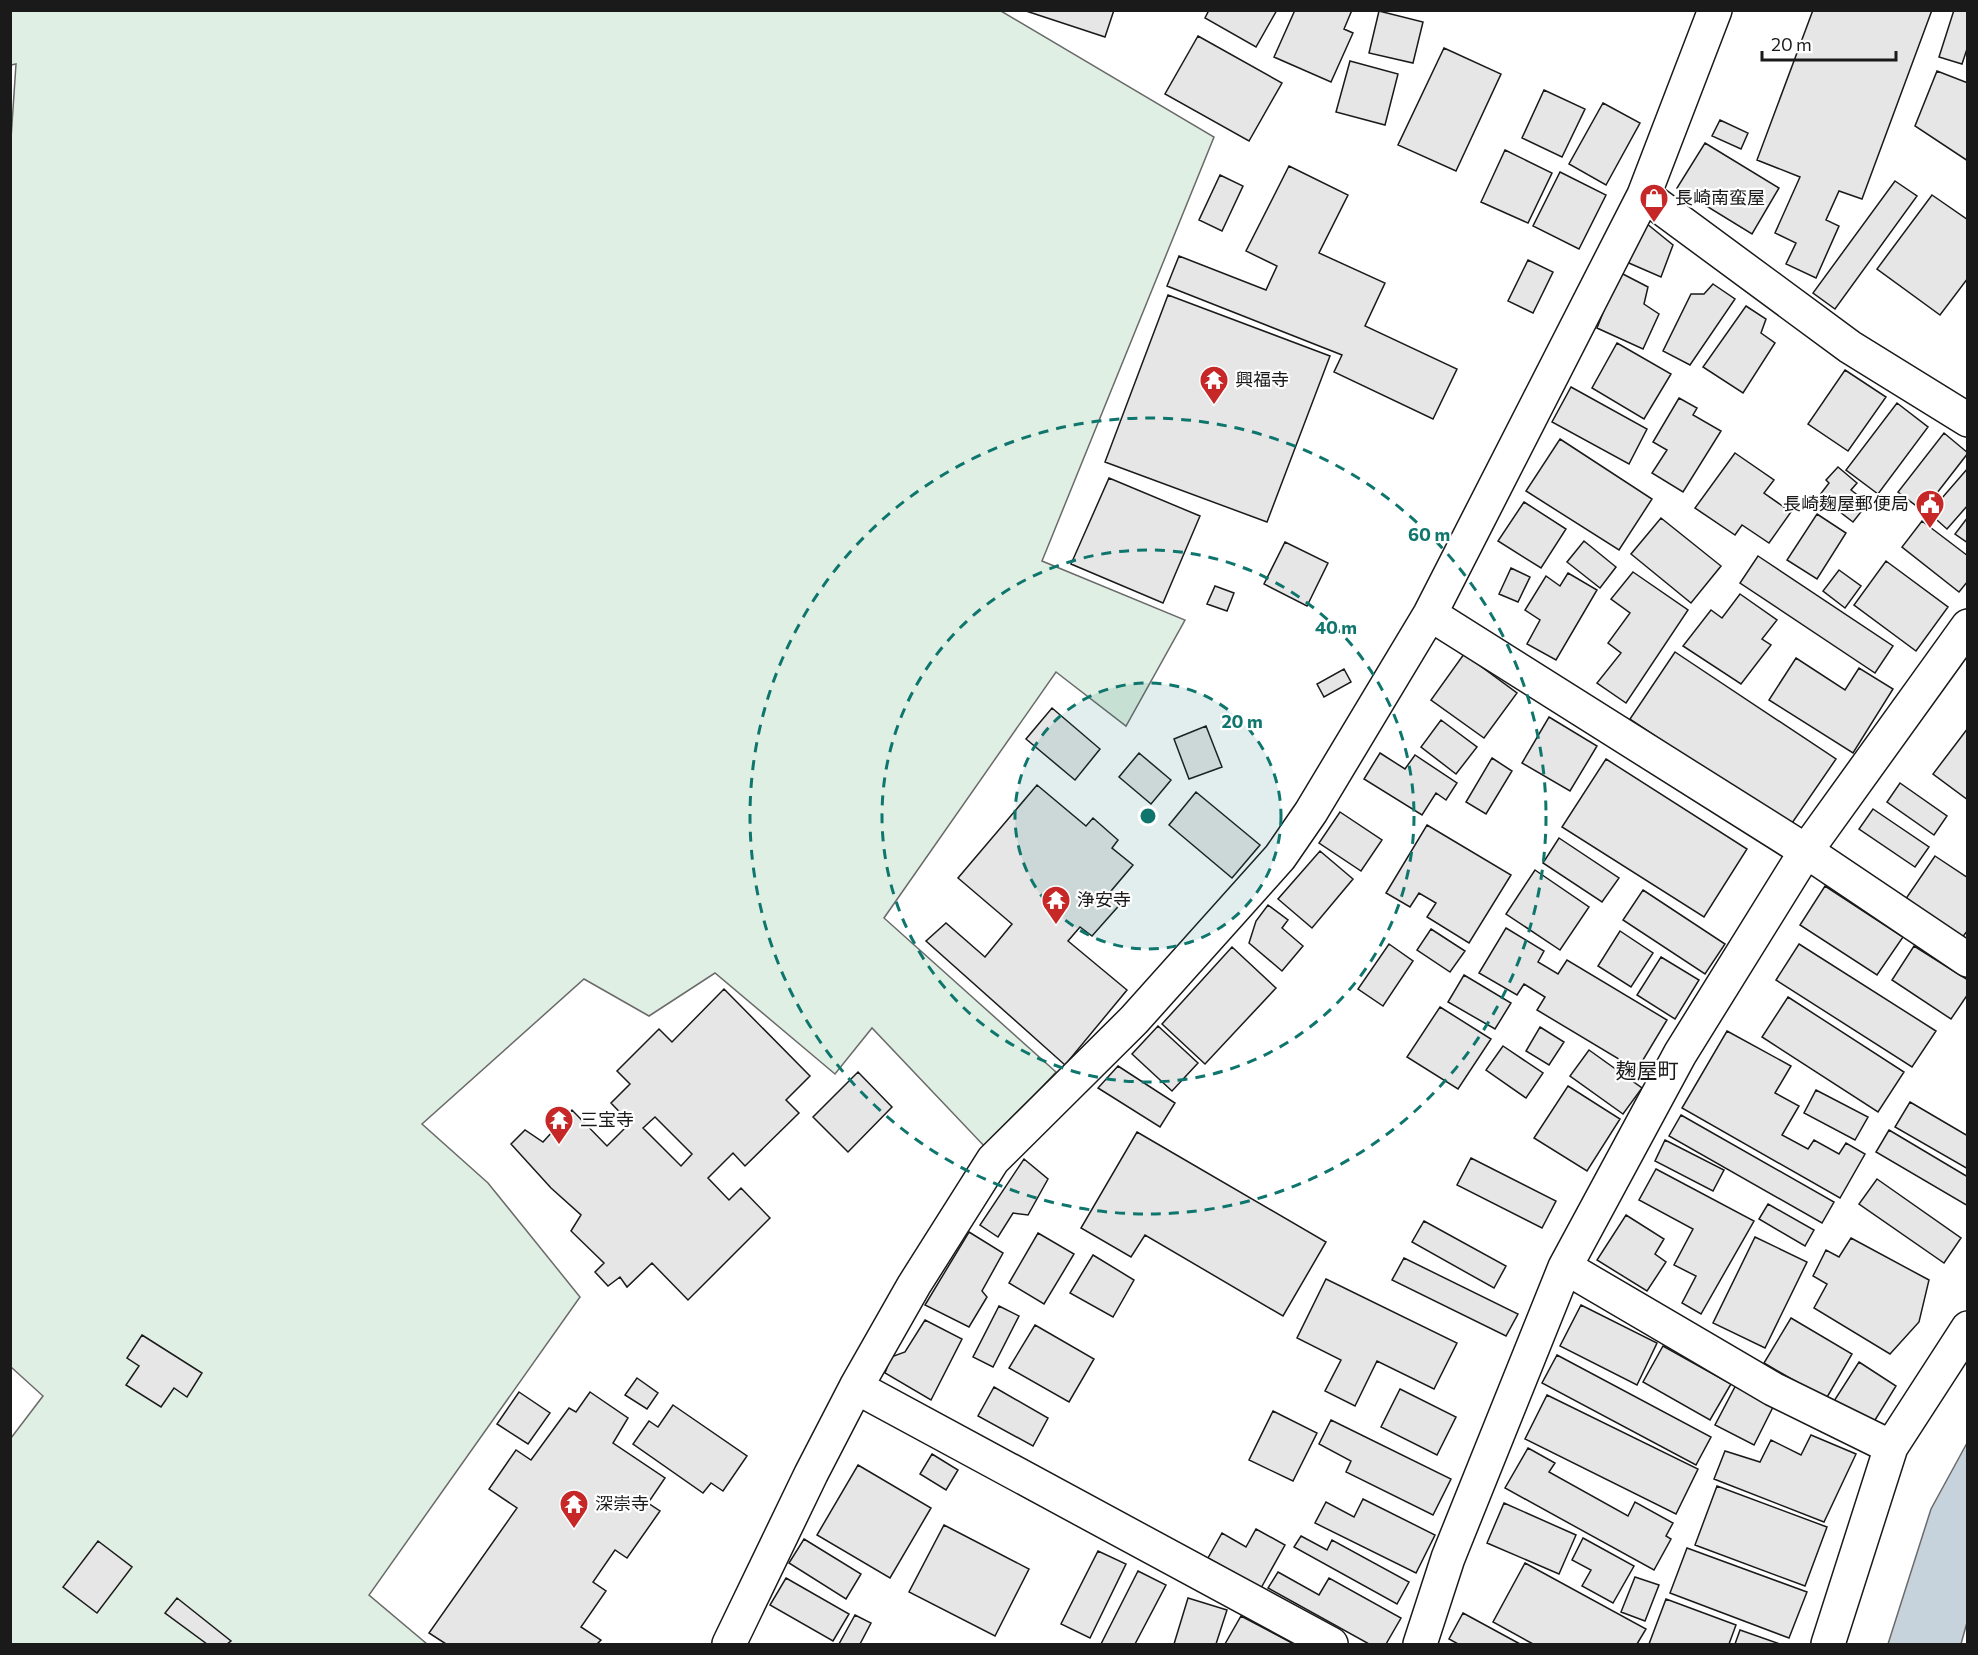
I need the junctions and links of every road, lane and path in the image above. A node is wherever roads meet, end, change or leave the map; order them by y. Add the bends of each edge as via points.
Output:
1 (1715, 10) edge
2 (1644, 195) junction
3 (1968, 420) edge
4 (1430, 614) junction
5 (1968, 626) edge
6 (1806, 851) junction
7 (1968, 960) edge
8 (1565, 1267) junction
9 (1968, 1328) edge
10 (856, 1387) junction
11 (1891, 1447) junction
12 (729, 1644) edge
13 (1331, 1644) edge
14 (1420, 1644) edge
15 (1828, 1644) edge

1 - 2 street
2 - 3 street via 1850,347
2 - 4 street
4 - 6 street
4 - 10 street via 1280,857 1134,1020 993,1160 914,1285
5 - 6 street
6 - 7 street
6 - 8 street via 1680,1054
8 - 11 street via 1773,1389
8 - 14 street via 1448,1558
9 - 11 street
10 - 12 street
10 - 13 street
11 - 15 street

